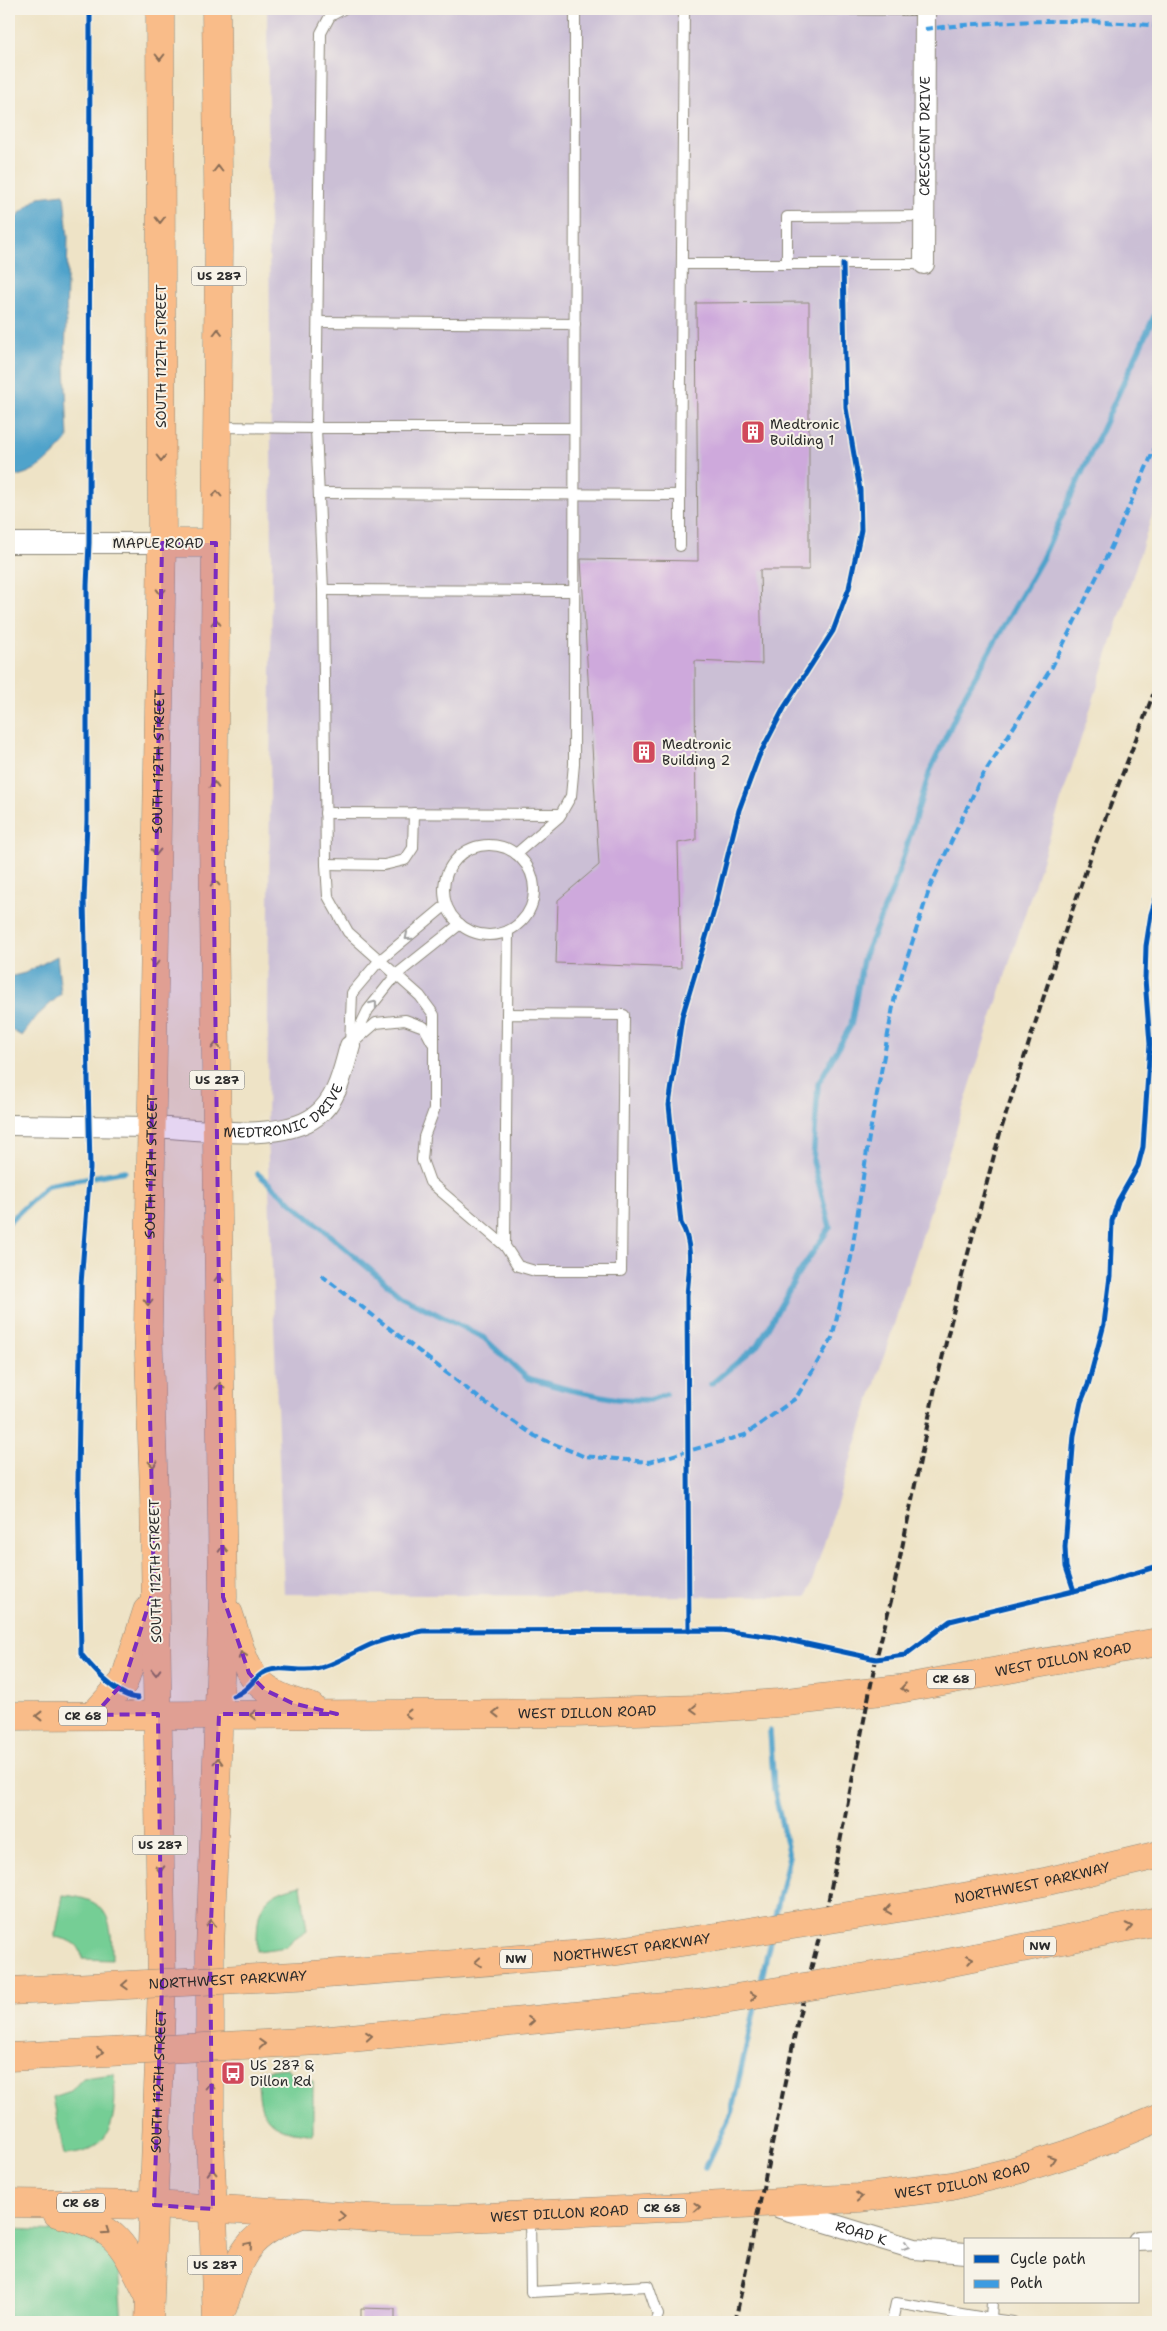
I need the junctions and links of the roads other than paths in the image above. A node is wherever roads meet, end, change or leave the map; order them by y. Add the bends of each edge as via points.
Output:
1 (160, 9) edge
2 (216, 9) edge
3 (342, 9) edge
4 (575, 9) edge
5 (684, 9) edge
6 (800, 9) edge
7 (925, 10) edge
8 (924, 216) junction
9 (682, 264) junction
10 (787, 264) junction
11 (924, 264) joint
12 (318, 322) junction
13 (574, 324) junction
14 (217, 427) junction
15 (316, 428) junction
16 (574, 428) junction
17 (319, 493) junction
18 (574, 494) junction
19 (680, 494) junction
20 (9, 543) edge
21 (162, 543) junction
22 (216, 543) junction
23 (680, 546) dead end
24 (323, 590) junction
25 (574, 591) junction
26 (325, 813) junction
27 (414, 813) junction
28 (561, 814) junction
29 (516, 854) junction
30 (326, 864) junction
31 (446, 906) junction
32 (460, 924) junction
33 (508, 931) junction
34 (379, 961) junction
35 (396, 975) junction
36 (506, 1014) junction
37 (350, 1046) junction
38 (434, 1046) junction
39 (9, 1125) edge
40 (150, 1127) junction
41 (218, 1132) junction
42 (505, 1246) junction
43 (154, 1588) junction
44 (224, 1597) junction
45 (1158, 1642) edge
46 (158, 1714) junction
47 (220, 1714) junction
48 (336, 1714) junction
49 (94, 1715) junction
50 (9, 1716) edge
51 (1158, 1855) edge
52 (1158, 1921) edge
53 (9, 1991) edge
54 (9, 2057) edge
55 (1158, 2118) edge
56 (758, 2202) junction
57 (9, 2204) edge
58 (154, 2205) junction
59 (213, 2209) junction
60 (303, 2214) junction
61 (530, 2215) junction
62 (1158, 2240) edge
63 (1140, 2241) edge
64 (964, 2253) edge
65 (992, 2304) edge
66 (149, 2310) edge
67 (990, 2321) edge
68 (218, 2322) edge
69 (655, 2322) edge
70 (892, 2322) edge
71 (1013, 2322) edge

1 -> 21 main road, SOUTH 112TH STREET / US 287
14 -> 2 main road, US 287
3 - 12 lane via 330,16 321,33
4 - 13 lane
5 - 9 lane
6 - 7 lane
7 - 8 street, CRESCENT DRIVE
8 - 10 lane via 787,217
8 - 11 street, CRESCENT DRIVE
9 - 10 lane
9 - 19 lane
10 - 11 lane
12 - 13 lane
12 - 15 lane
13 - 16 lane
14 - 15 lane
22 -> 14 main road, US 287
15 - 16 lane
15 - 17 lane
16 - 18 lane
17 - 18 lane
17 - 24 lane
18 - 19 lane
18 - 25 lane
19 - 23 lane
20 - 21 street, MAPLE ROAD
21 - 22 main road, MAPLE ROAD
21 -> 40 main road, SOUTH 112TH STREET / US 287 via 154,1071
41 -> 22 main road, US 287 via 213,834
24 - 25 lane
24 - 26 lane
25 - 28 lane via 574,764 571,796
26 - 27 lane
26 - 30 lane
27 - 28 lane
27 - 30 lane via 413,848 405,860 384,865
28 - 29 lane
29 - 31 lane via 492,845 477,846 463,852 452,863 446,876 443,891
29 - 33 lane via 528,868 534,882 534,897 525,917
30 - 34 lane via 328,896 348,932
31 - 32 lane
31 -> 34 lane
32 - 33 lane via 478,934
32 - 35 lane
33 - 36 lane
34 - 35 lane
34 - 37 lane via 352,993
37 -> 35 lane via 368,1010
35 - 38 lane via 420,996 434,1015
36 - 42 lane
36 - 42 lane via 624,1015 621,1270 536,1272 518,1266
37 - 38 lane via 376,1023 405,1020 424,1027
37 - 41 street, MEDTRONIC DRIVE via 339,1084 317,1116 280,1130
38 - 42 lane via 434,1110 424,1136 422,1160 430,1182
39 - 40 street, MEDTRONIC DRIVE
40 - 41 street, MEDTRONIC DRIVE
40 -> 43 main road, SOUTH 112TH STREET / US 287 via 148,1326
44 -> 41 main road, US 287
43 -> 46 main road, SOUTH 112TH STREET / US 287
43 - 49 main road via 124,1682
44 - 47 main road, US 287
48 -> 44 main road via 292,1703 265,1690 249,1673
45 -> 48 main road, WEST DILLON ROAD / CR 68 via 899,1688 778,1703 583,1712
46 - 47 main road, WEST DILLON ROAD / CR 68
46 - 49 main road, WEST DILLON ROAD / CR 68
46 -> 58 main road, SOUTH 112TH STREET / US 287 via 162,1985
48 -> 47 main road, WEST DILLON ROAD / CR 68
59 -> 47 main road, US 287 via 210,1950
49 -> 50 main road, WEST DILLON ROAD / CR 68
51 -> 53 main road, NORTHWEST PARKWAY / NW, bridge via 1044,1882 936,1902 611,1952 313,1975
54 -> 52 main road, NW, bridge via 320,2041 704,2003 922,1968
56 -> 55 main road, WEST DILLON ROAD / CR 68 via 858,2198 952,2186 1080,2150
61 -> 56 main road, WEST DILLON ROAD / CR 68
56 -> 64 street, ROAD K via 914,2249
57 - 58 main road, WEST DILLON ROAD / CR 68
57 -> 66 main road via 86,2219 108,2230 122,2245
58 - 59 main road, WEST DILLON ROAD / CR 68
58 - 66 main road, SOUTH 112TH STREET / US 287
59 - 60 main road, WEST DILLON ROAD / CR 68
59 - 68 main road, US 287
60 -> 61 main road, WEST DILLON ROAD / CR 68 via 399,2219
68 -> 60 main road via 244,2251 258,2235
61 - 69 lane via 531,2292 648,2286 658,2315
62 - 63 street
65 - 67 lane
67 - 70 lane via 896,2303
67 - 71 lane

